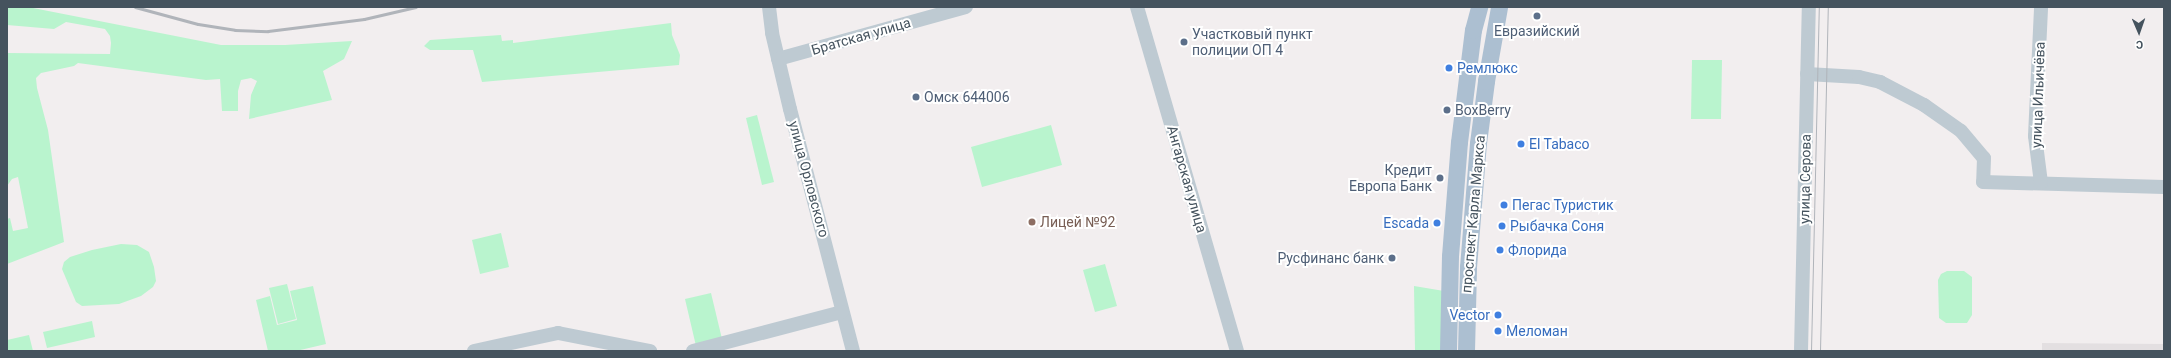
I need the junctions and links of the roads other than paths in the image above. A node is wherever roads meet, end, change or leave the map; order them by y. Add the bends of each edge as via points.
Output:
1 (769, 7) edge
2 (966, 7) edge
3 (1137, 7) edge
4 (1479, 7) edge
5 (1499, 7) edge
6 (1809, 7) edge
7 (2042, 7) edge
8 (778, 59) junction
9 (1807, 74) junction
10 (2041, 183) junction
11 (2164, 187) edge
12 (842, 312) junction
13 (474, 351) edge
14 (650, 351) edge
15 (693, 351) edge
16 (853, 351) edge
17 (1237, 351) edge
18 (1448, 351) edge
19 (1466, 351) edge
20 (1801, 351) edge

1 - 8 street, улица Орловского
2 - 8 street, Братская улица
3 - 17 street, Ангарская улица
4 - 18 main road, проспект Карла Маркса via 1471,44 1459,142 1450,256
5 - 19 main road, проспект Карла Маркса via 1478,143 1468,267
6 - 9 street, улица Серова
7 - 10 street, улица Ильичёва via 2035,136
8 - 12 street, улица Орловского
9 - 10 street via 1860,77 1880,82 1924,105 1961,131 1984,158 1983,182
9 - 20 street, улица Серова
10 - 11 street
12 - 15 street
12 - 16 street, улица Орловского
13 - 14 street via 558,333

